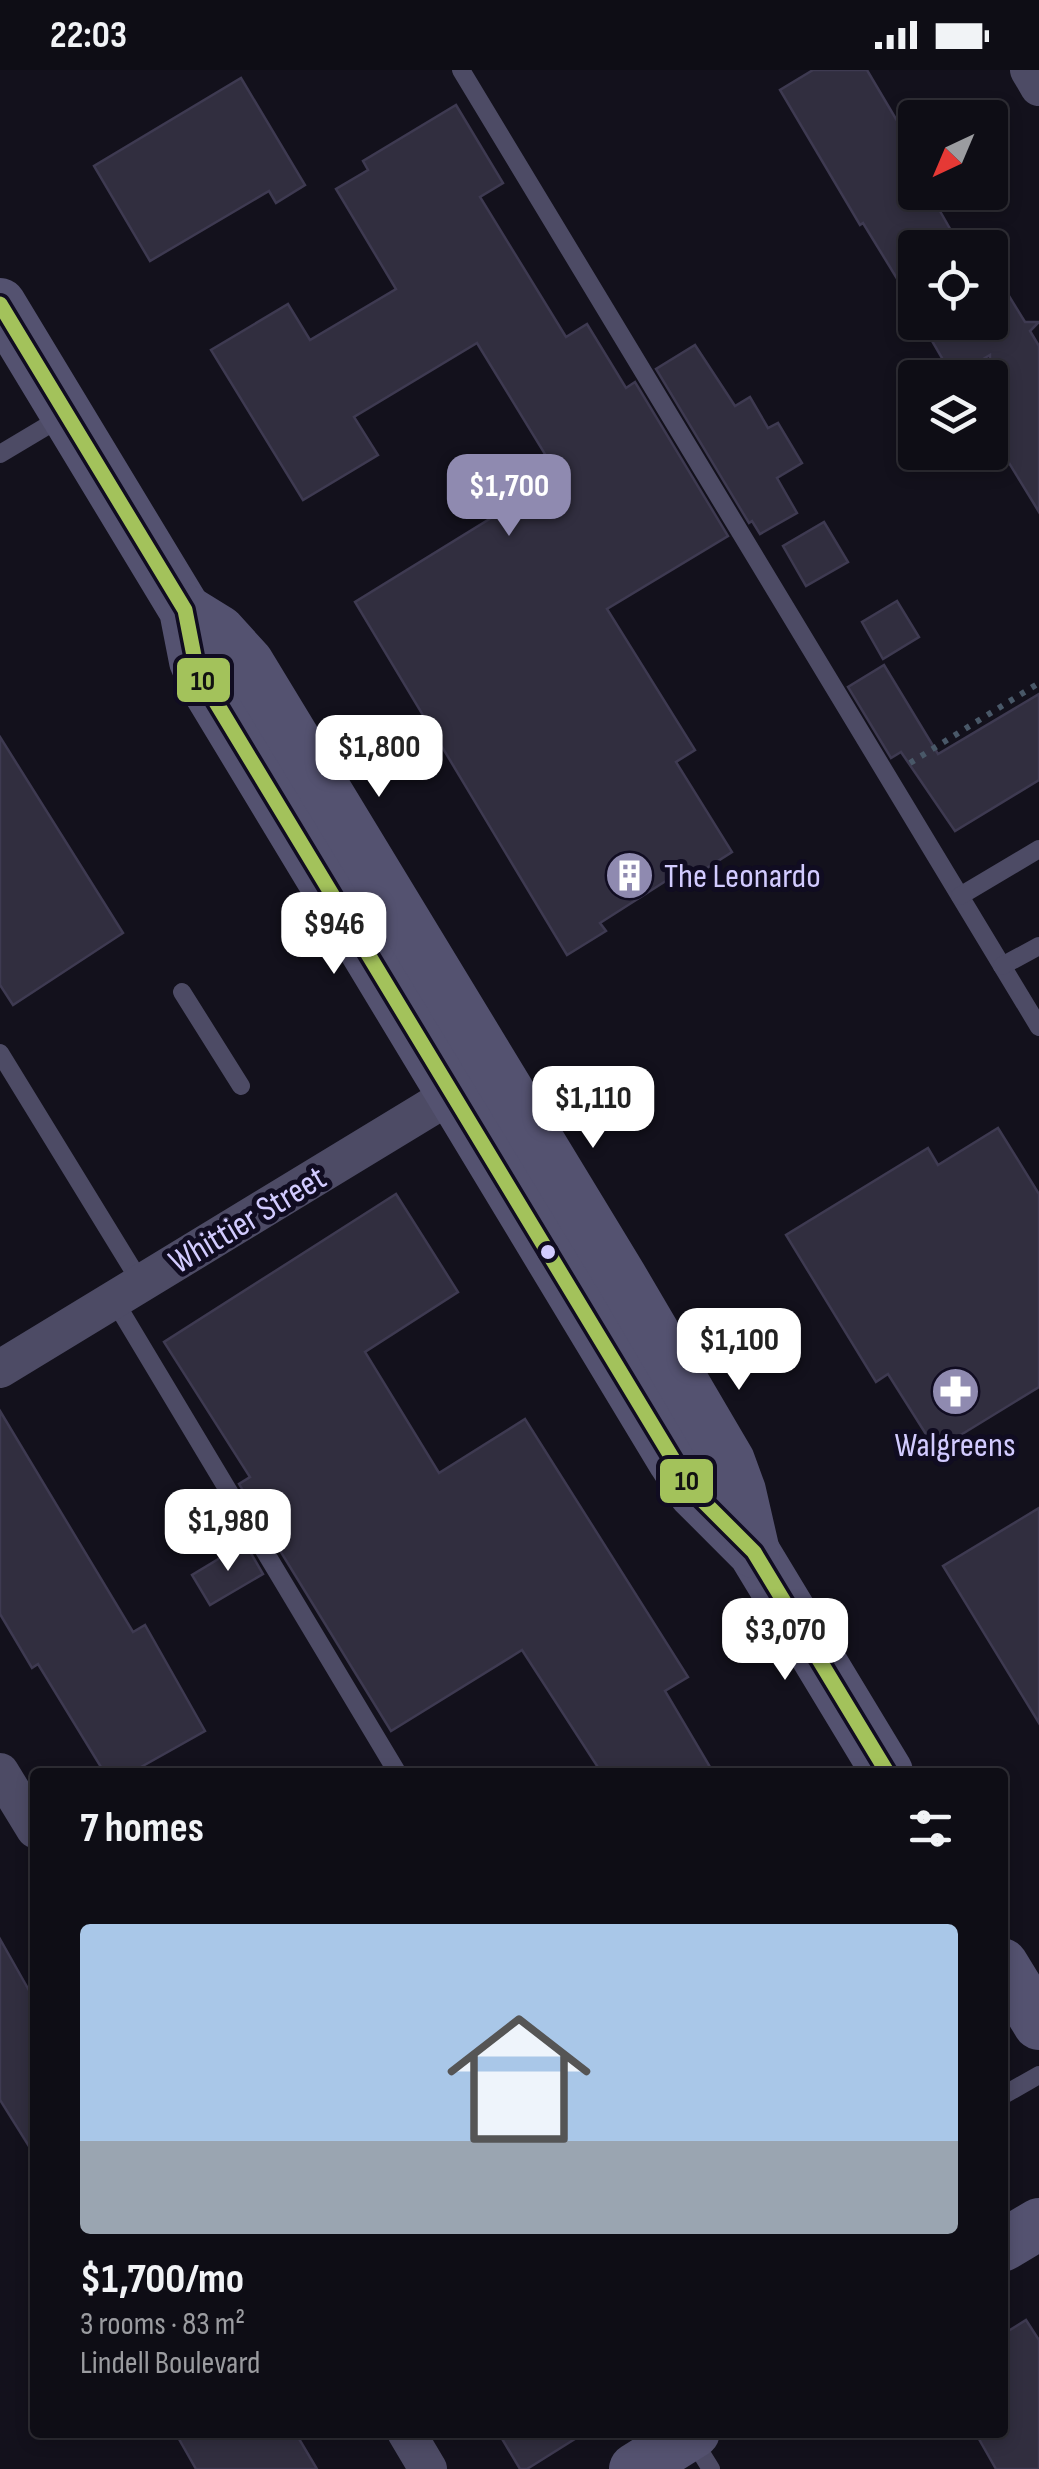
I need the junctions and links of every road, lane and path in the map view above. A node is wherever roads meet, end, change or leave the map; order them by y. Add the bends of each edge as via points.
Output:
1 (461, 70) edge
2 (1029, 70) edge
3 (1039, 87) edge
4 (0, 304) edge
5 (67, 414) junction
6 (0, 454) edge
7 (1039, 683) edge
8 (888, 776) junction
9 (1039, 849) edge
10 (960, 896) junction
11 (1039, 946) edge
12 (1002, 966) junction
13 (182, 992) dead end
14 (1039, 1027) edge
15 (0, 1052) edge
16 (473, 1082) junction
17 (241, 1086) dead end
18 (127, 1291) junction
19 (0, 1369) edge
20 (395, 1768) edge
21 (885, 1768) edge
22 (0, 1772) edge
23 (30, 1821) edge
24 (1008, 1974) edge
25 (1039, 2024) edge
26 (1039, 2075) edge
27 (1008, 2093) edge
28 (1039, 2224) edge
29 (1008, 2242) edge
30 (410, 2438) edge
31 (699, 2446) edge
32 (428, 2469) edge
33 (635, 2469) edge

1 - 8 lane
2 - 3 street
4 - 5 main road
5 - 6 lane
5 - 16 main road via 184,610 205,684
7 - 8 path
8 - 10 lane
9 - 10 lane
10 - 12 lane
11 - 12 lane
12 - 14 lane
13 - 17 lane
15 - 18 lane
16 - 18 street, Whittier Street
16 - 21 main road via 684,1476 754,1552
18 - 19 street, Whittier Street
18 - 20 lane
22 - 23 street
24 - 25 main road
26 - 27 lane
28 - 29 main road
30 - 32 street
31 - 33 main road

